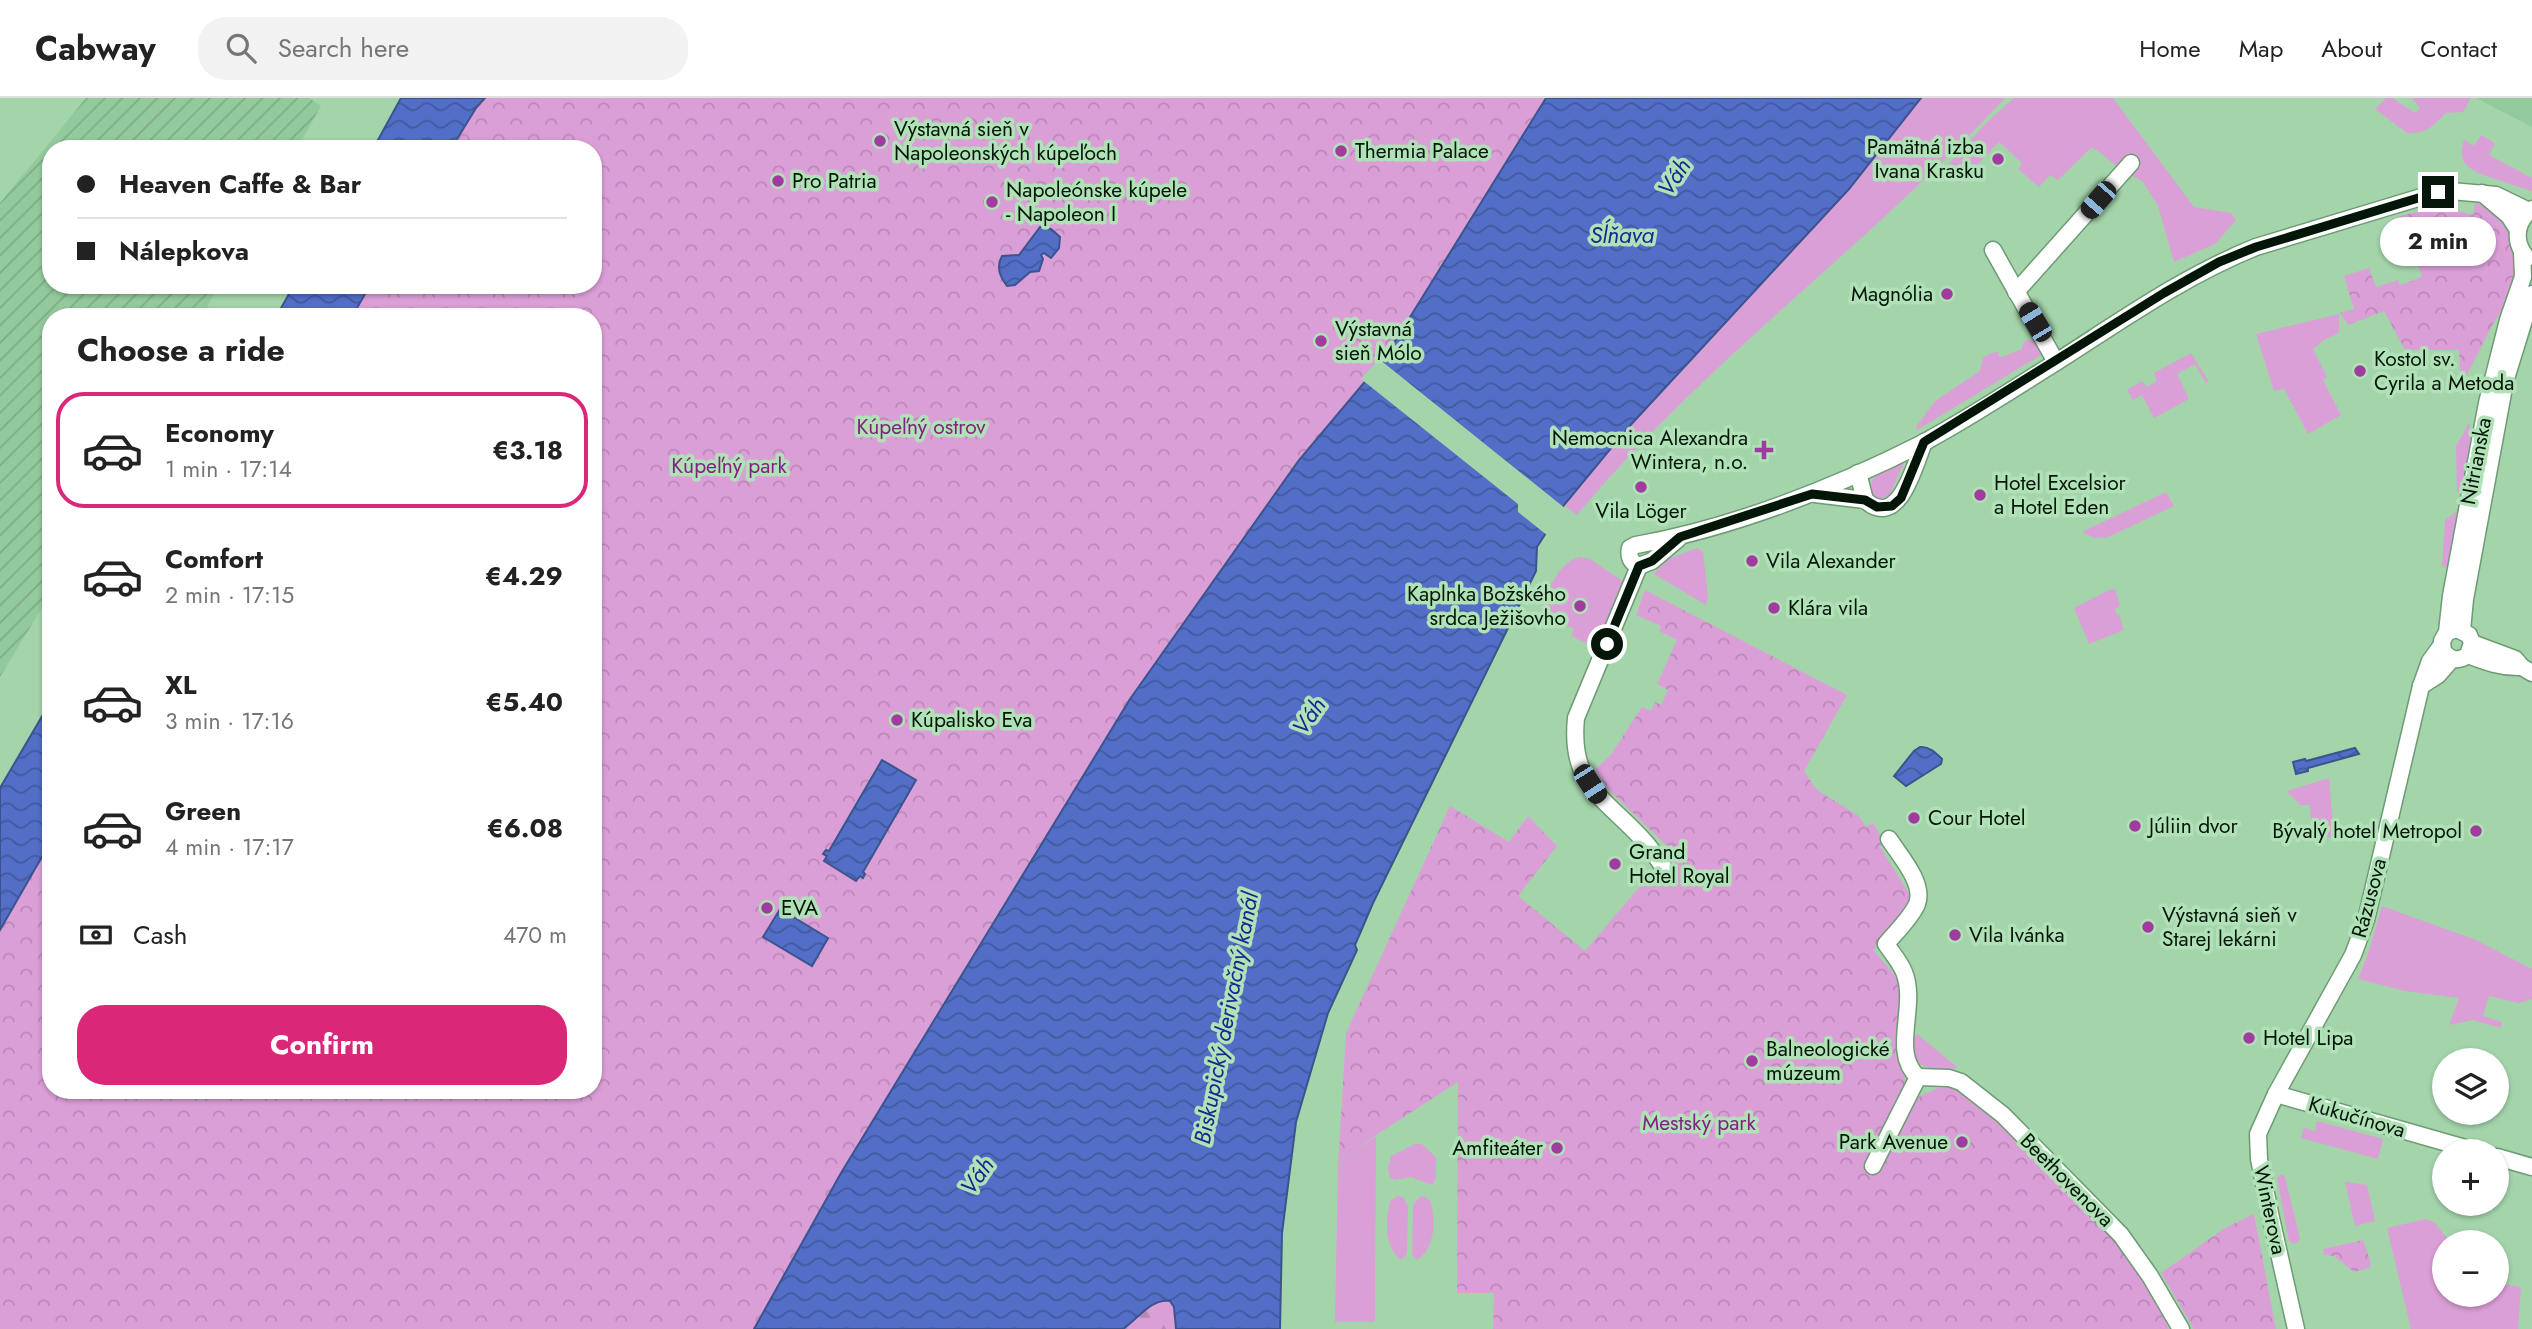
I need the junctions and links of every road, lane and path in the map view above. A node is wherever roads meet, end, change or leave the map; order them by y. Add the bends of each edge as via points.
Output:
1 (2131, 163) dead end
2 (2482, 194) junction
3 (2530, 210) edge
4 (2518, 230) junction
5 (1993, 250) dead end
6 (2527, 257) edge
7 (2017, 292) junction
8 (2532, 295) edge
9 (2056, 362) junction
10 (1918, 445) junction
11 (1858, 473) junction
12 (1812, 494) junction
13 (1865, 500) junction
14 (2457, 644) junction
15 (2527, 670) edge
16 (1889, 839) dead end
17 (1668, 874) dead end
18 (1918, 1077) junction
19 (2276, 1094) junction
20 (2434, 1139) edge
21 (2509, 1160) edge
22 (1872, 1166) dead end
23 (2532, 1167) edge
24 (2181, 1329) edge
25 (2296, 1329) edge

1 - 7 street
2 - 3 street via 2505,197
2 - 4 street via 2509,216
2 - 9 street via 2438,192 2232,256
3 - 4 street
4 - 6 street, Nitrianska via 2518,242
5 - 7 street
6 - 14 street, Nitrianska via 2484,415 2451,596
7 - 9 street
8 - 14 street, Nitrianska via 2505,382
9 - 10 street
10 - 11 street
10 - 13 street via 1898,502 1884,508
11 - 12 street
11 - 13 street
12 - 13 street
12 - 17 street via 1680,537 1639,566 1576,718 1573,744 1582,771 1598,797 1646,843
14 - 15 street via 2489,664
14 - 19 street, Rázusova via 2430,661 2421,687 2366,920 2353,955
16 - 18 street via 1918,893 1917,904 1886,944 1905,973 1909,1005 1905,1058
18 - 22 street
18 - 24 street, Beethovenova via 1961,1082 2003,1115 2121,1235
19 - 20 street, Kukučínova
19 - 25 street, Winterova via 2258,1133 2259,1159
21 - 23 street

